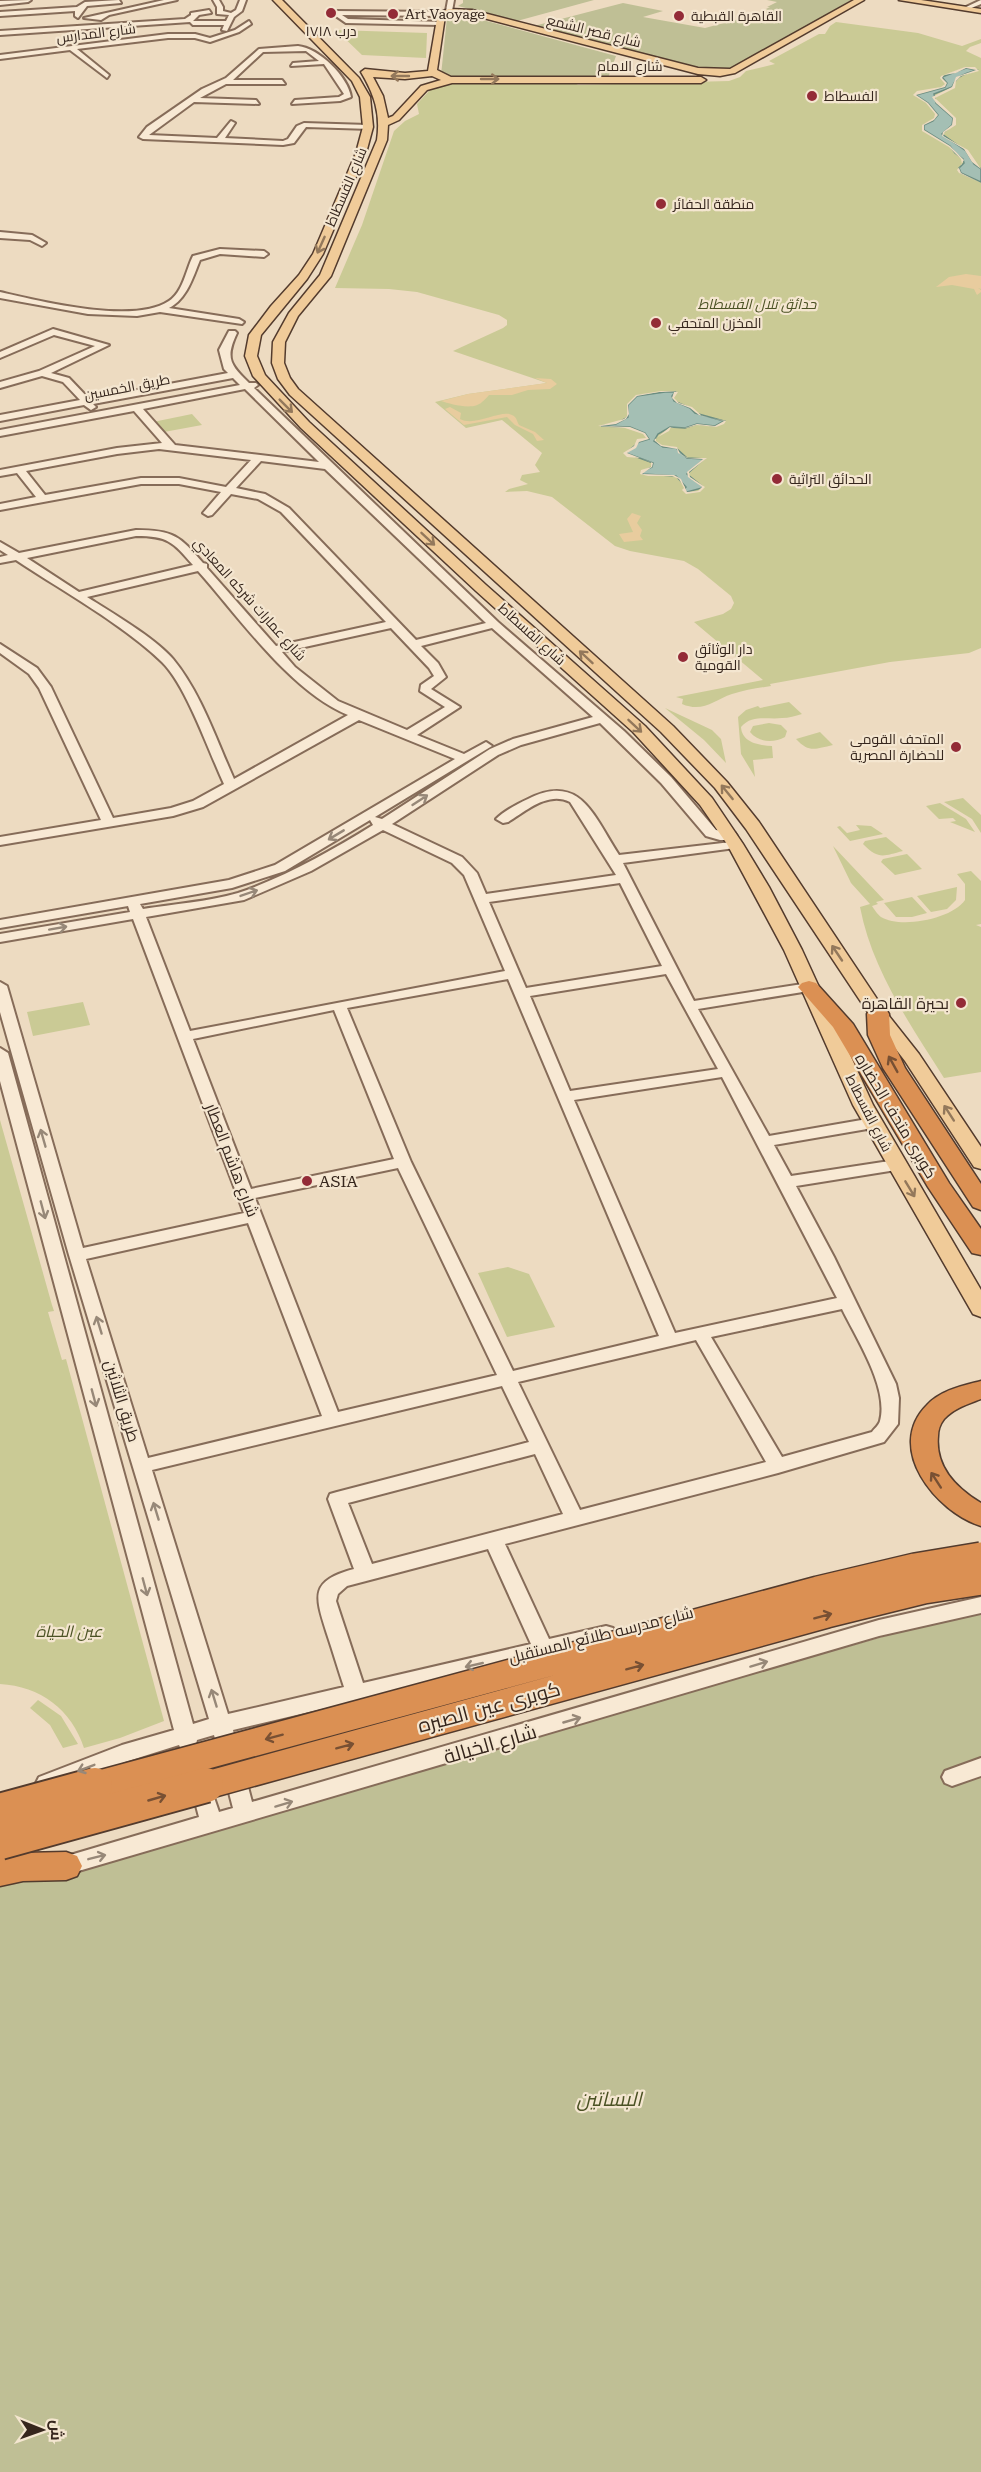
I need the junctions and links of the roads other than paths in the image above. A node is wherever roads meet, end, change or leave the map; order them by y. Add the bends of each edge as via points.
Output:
1 (28, 0) edge
2 (62, 0) edge
3 (227, 0) edge
4 (279, 0) edge
5 (451, 0) edge
6 (860, 0) edge
7 (870, 0) edge
8 (903, 0) edge
9 (918, 0) edge
10 (84, 1) edge
11 (981, 2) edge
12 (242, 3) edge
13 (200, 4) dead end
14 (218, 4) edge
15 (302, 5) dead end
16 (33, 7) dead end
17 (109, 7) edge
18 (969, 7) junction
19 (981, 9) edge
20 (61, 10) junction
21 (192, 10) dead end
22 (351, 12) junction
23 (168, 13) edge
24 (6, 14) edge
25 (133, 14) junction
26 (76, 16) edge
27 (443, 16) junction
28 (122, 18) dead end
29 (207, 18) junction
30 (230, 18) junction
31 (0, 20) edge
32 (346, 21) junction
33 (249, 23) dead end
34 (142, 24) junction
35 (117, 25) junction
36 (0, 26) edge
37 (0, 33) edge
38 (86, 34) dead end
39 (206, 34) dead end
40 (145, 36) junction
41 (195, 36) junction
42 (225, 36) junction
43 (57, 41) dead end
44 (71, 48) junction
45 (317, 55) junction
46 (0, 57) edge
47 (277, 58) dead end
48 (326, 62) junction
49 (294, 65) dead end
50 (698, 71) junction
51 (433, 73) junction
52 (366, 74) junction
53 (724, 74) junction
54 (107, 76) dead end
55 (451, 80) junction
56 (688, 80) junction
57 (282, 81) dead end
58 (225, 82) junction
59 (192, 100) junction
60 (256, 102) dead end
61 (295, 102) dead end
62 (231, 123) dead end
63 (384, 123) junction
64 (368, 127) junction
65 (219, 141) junction
66 (0, 235) edge
67 (42, 243) dead end
68 (264, 254) dead end
69 (293, 289) junction
70 (0, 295) edge
71 (309, 296) junction
72 (282, 301) junction
73 (158, 309) junction
74 (239, 322) dead end
75 (232, 333) dead end
76 (0, 355) edge
77 (42, 373) junction
78 (262, 379) junction
79 (242, 383) junction
80 (0, 386) edge
81 (85, 409) junction
82 (138, 409) junction
83 (0, 418) edge
84 (0, 424) edge
85 (0, 432) edge
86 (171, 447) junction
87 (257, 459) junction
88 (328, 466) junction
89 (19, 469) junction
90 (0, 473) edge
91 (229, 489) junction
92 (42, 498) junction
93 (0, 507) edge
94 (208, 513) dead end
95 (0, 545) edge
96 (17, 558) junction
97 (0, 560) edge
98 (202, 566) junction
99 (79, 595) junction
100 (393, 624) junction
101 (494, 624) junction
102 (413, 644) junction
103 (0, 648) edge
104 (275, 650) junction
105 (358, 715) junction
106 (599, 715) junction
107 (408, 735) junction
108 (463, 758) junction
109 (231, 785) junction
110 (367, 817) junction
111 (503, 819) dead end
112 (109, 823) junction
113 (383, 824) junction
114 (733, 840) junction
115 (0, 841) edge
116 (615, 860) junction
117 (624, 878) junction
118 (481, 899) junction
119 (135, 908) junction
120 (0, 924) edge
121 (0, 938) edge
122 (670, 969) junction
123 (512, 974) junction
124 (0, 986) edge
125 (809, 987) junction
126 (521, 993) junction
127 (339, 1005) junction
128 (689, 1006) junction
129 (878, 1014) junction
130 (185, 1036) junction
131 (0, 1053) edge
132 (727, 1072) junction
133 (567, 1096) junction
134 (873, 1123) junction
135 (765, 1142) junction
136 (403, 1162) junction
137 (981, 1162) edge
138 (896, 1165) junction
139 (786, 1182) junction
140 (246, 1195) junction
141 (981, 1202) edge
142 (254, 1216) junction
143 (981, 1247) edge
144 (77, 1255) junction
145 (847, 1302) junction
146 (981, 1309) edge
147 (701, 1334) junction
148 (669, 1340) junction
149 (507, 1378) junction
150 (981, 1390) edge
151 (332, 1419) junction
152 (540, 1446) junction
153 (142, 1466) junction
154 (778, 1466) junction
155 (981, 1516) edge
156 (575, 1519) junction
157 (494, 1540) junction
158 (981, 1544) edge
159 (972, 1557) edge
160 (366, 1574) junction
161 (981, 1581) edge
162 (981, 1605) edge
163 (543, 1649) junction
164 (357, 1693) junction
165 (222, 1724) junction
166 (186, 1734) junction
167 (981, 1767) edge
168 (952, 1778) dead end
169 (0, 1803) edge
170 (0, 1811) edge
171 (245, 1815) junction
172 (212, 1824) junction
173 (0, 1842) edge
174 (66, 1866) junction
175 (0, 1872) edge
176 (0, 1886) edge

1 - 24 street
2 - 20 street
3 - 14 street
4 - 64 main road, شارع الفسطاط via 356,80 365,97
5 - 27 street
6 - 53 main road, شارع الامام
7 - 53 main road, شارع الامام
8 - 19 main road
9 - 18 main road
10 - 17 street
11 - 18 street
12 - 14 street
12 - 30 street
13 - 14 street
14 - 29 street
14 - 30 street via 219,13
15 - 52 main road, شارع الفسطاط
16 - 24 street
17 - 25 street
17 - 25 street
17 - 26 street
17 - 26 street via 85,4
17 - 28 street
17 - 35 street
18 - 19 main road
20 - 24 street
20 - 26 street
21 - 29 street
22 - 27 street
22 - 32 street
22 - 32 street via 335,12
23 - 25 street
23 - 29 street via 175,25
23 - 29 street via 190,20 196,16 193,14
23 - 34 street
24 - 26 street
24 - 26 street
24 - 31 street
24 - 36 street
24 - 37 street
26 - 35 street
26 - 38 street
27 - 32 street
27 - 50 main road, شارع قصر الشمع via 472,13
27 - 51 main road
29 - 30 street
29 - 39 street
29 - 41 street
30 - 42 street
33 - 42 street
34 - 35 street
34 - 40 street
40 - 41 street, شارع المدارس
40 - 43 street
40 - 44 street, شارع المدارس
41 - 42 street, شارع المدارس via 208,41
44 - 46 street, شارع المدارس
44 - 54 street
45 - 47 street
45 - 48 street
45 - 58 street via 301,48 261,50
48 - 49 street
48 - 61 street via 347,96
50 - 53 main road
50 - 56 main road via 703,76
51 -> 52 main road
51 - 55 main road
52 - 63 main road, شارع الفسطاط via 379,95
53 - 56 main road, شارع الامام
55 -> 56 main road, شارع الامام
55 - 63 main road, شارع الامام via 424,88 396,118
57 - 58 street
58 - 59 street
59 - 60 street
59 - 65 street via 142,137
62 - 65 street
63 - 71 main road, شارع الفسطاط via 382,140 328,270
64 - 65 street via 309,125 300,128 287,142
64 -> 69 main road, شارع الفسطاط via 361,153 318,254
66 - 67 street via 32,238
68 - 73 street via 214,253 196,258 177,298
69 - 71 main road
69 - 72 main road, شارع الفسطاط
70 - 73 street via 78,311 128,313
71 - 72 main road
129 -> 71 main road, شارع الفسطاط via 753,826 704,766 288,386 278,363 277,349 282,334
72 - 78 main road, شارع الفسطاط via 252,343 251,356
73 - 74 street
75 - 79 street via 224,356
76 - 77 street via 53,332 104,345
77 - 80 street
77 - 81 street via 66,380
78 - 79 street
78 -> 114 main road, شارع الفسطاط via 305,425 639,729 690,783
79 - 81 street, طريق الخمسين
79 - 82 street
79 - 88 street
81 - 82 street
81 - 83 street, طريق الخمسين
81 - 84 street, طريق الخمسين
81 - 85 street
82 - 86 street
86 - 87 street
86 - 89 street via 143,447
87 - 88 street
87 - 91 street
88 - 101 street
89 - 90 street
89 - 92 street
91 - 92 street via 141,481
91 - 94 street
91 - 100 street via 261,496 285,510
92 - 93 street
95 - 96 street
96 - 97 street, شارع عمارات شركه المعادي
96 - 98 street, شارع عمارات شركه المعادي via 122,535 152,533 177,540
96 - 99 street
98 - 99 street
98 - 104 street, شارع عمارات شركه المعادي
99 - 109 street via 167,660 184,683
100 - 102 street
100 - 104 street
101 - 102 street
101 - 106 street
102 - 107 street via 440,677 425,688 426,692 454,707
103 - 112 street via 33,671 45,687
104 - 105 street, شارع عمارات شركه المعادي via 312,687 334,704
105 - 107 street, شارع عمارات شركه المعادي
105 - 109 street
106 - 108 street via 512,735
113 -> 106 street via 494,752
106 - 114 street via 666,780 711,833
107 - 108 street, شارع عمارات شركه المعادي
108 - 110 street
109 - 112 street via 198,804 173,812
110 - 113 street
110 -> 119 street via 280,868
111 - 116 street via 544,796 568,795 575,799
112 - 115 street
113 - 118 street via 464,865
119 -> 113 street via 239,897 266,888 315,866
114 - 116 street
114 - 125 main road, شارع الفسطاط via 777,918
116 - 117 street
117 - 118 street
117 - 122 street
118 - 123 street
119 - 120 street
121 -> 119 street
119 - 130 street, شارع هاشم العطار
122 - 126 street
122 - 128 street
123 - 126 street
123 - 127 street
144 -> 124 street, طريق الثلاثين
125 - 128 street
125 - 134 main road, شارع الفسطاط
125 - 143 highway, كوبرى متحف الحضاره via 842,1024 940,1187
126 - 133 street
127 - 130 street
127 - 136 street
128 - 132 street
137 -> 129 main road, شارع الفسطاط
141 -> 129 highway, كوبرى متحف الحضاره via 894,1068 879,1035
130 - 140 street, شارع هاشم العطار
131 -> 166 street, طريق الثلاثين
132 - 133 street
132 - 135 street
133 - 148 street
134 - 135 street
134 - 138 main road, شارع الفسطاط
135 - 139 street
136 - 140 street
136 - 149 street
138 - 139 street
138 -> 146 main road, شارع الفسطاط
139 - 145 street
140 - 142 street, شارع هاشم العطار
142 - 144 street
142 - 151 street, شارع هاشم العطار
153 -> 144 street, طريق الثلاثين
145 - 147 street
145 - 154 street via 887,1384 889,1424 878,1437
147 - 148 street
147 - 154 street
148 - 149 street
149 - 151 street
149 - 152 street
155 -> 150 highway via 940,1488 923,1448 924,1434 937,1410 962,1394
151 - 153 street
152 - 156 street
152 - 160 street via 337,1498
165 -> 153 street, طريق الثلاثين
154 - 156 street
156 - 157 street
157 - 160 street
157 - 163 street
158 - 159 main road
159 - 163 street, شارع مدرسه طلائع المستقبل via 855,1572
159 -> 170 highway, كوبرى عين الصيره, bridge via 818,1590
160 - 164 street via 333,1585 326,1601
173 -> 161 highway, كوبرى عين الصيره, bridge via 827,1614 924,1590
171 -> 162 street, شارع الخيالة via 879,1628
163 -> 164 street, شارع مدرسه طلائع المستقبل
164 - 165 street, شارع مدرسه طلائع المستقبل
165 - 166 street
165 - 171 street, طريق الثلاثين
166 -> 169 street via 122,1754
166 - 172 street, طريق الثلاثين
167 - 168 street
171 - 172 street, شارع الخيالة
174 -> 172 street, شارع الخيالة
174 - 175 highway
174 - 176 street, شارع الخيالة

